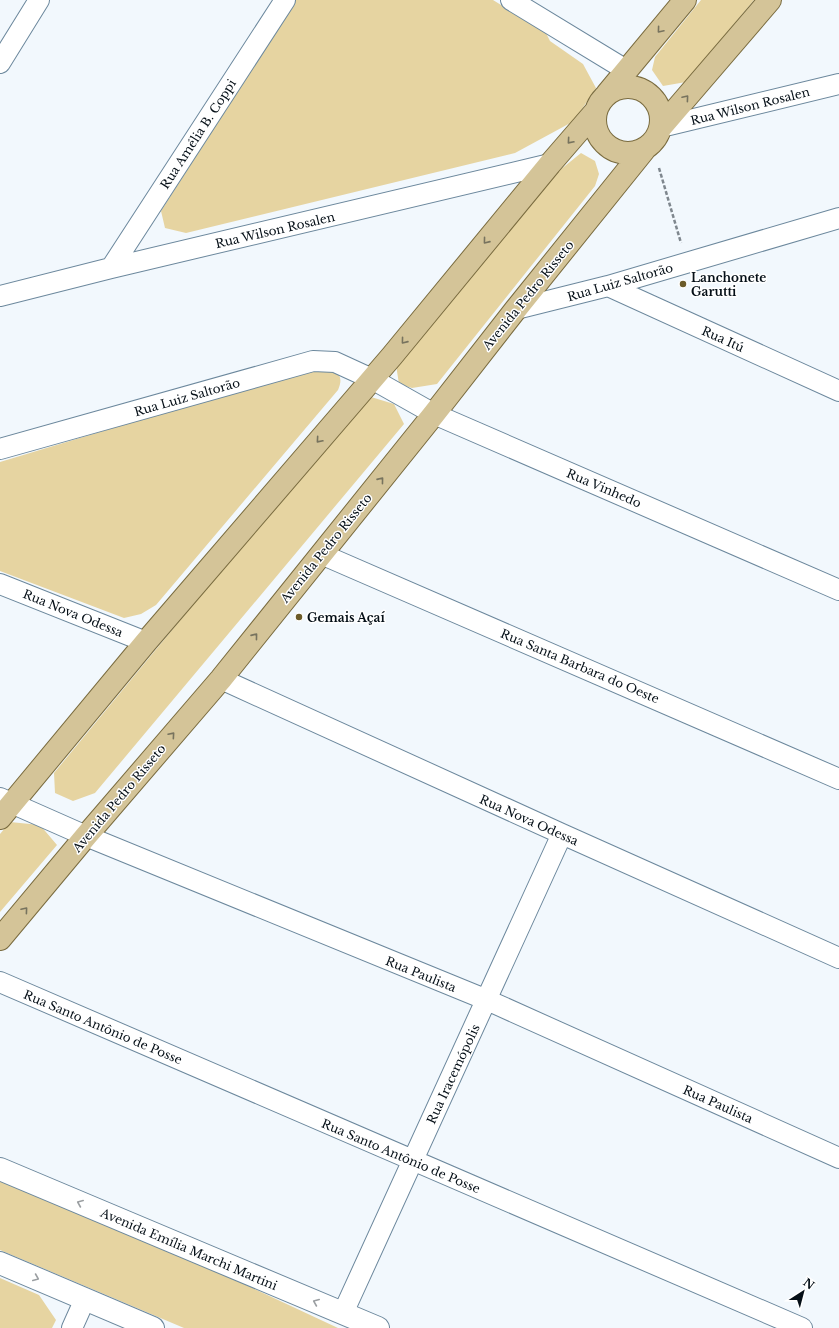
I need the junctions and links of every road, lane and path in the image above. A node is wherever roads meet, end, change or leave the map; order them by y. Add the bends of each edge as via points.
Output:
1 (38, 0) edge
2 (285, 0) edge
3 (511, 0) edge
4 (685, 0) edge
5 (770, 0) edge
6 (0, 62) edge
7 (626, 70) junction
8 (839, 84) edge
9 (607, 94) junction
10 (595, 112) junction
11 (652, 141) junction
12 (550, 164) junction
13 (839, 218) edge
14 (687, 263) junction
15 (111, 268) junction
16 (608, 286) junction
17 (0, 296) edge
18 (516, 309) junction
19 (372, 379) junction
20 (839, 391) edge
21 (434, 414) junction
22 (0, 449) edge
23 (321, 554) junction
24 (0, 584) edge
25 (839, 590) edge
26 (146, 642) junction
27 (221, 679) junction
28 (839, 778) edge
29 (4, 806) edge
30 (562, 834) junction
31 (86, 836) junction
32 (0, 940) edge
33 (839, 958) edge
34 (0, 982) edge
35 (487, 1000) junction
36 (839, 1158) edge
37 (413, 1161) junction
38 (0, 1170) edge
39 (0, 1263) edge
40 (85, 1299) junction
41 (343, 1313) junction
42 (72, 1328) edge
43 (153, 1328) edge
44 (378, 1328) edge
45 (802, 1328) edge

1 - 6 street
2 - 15 street, Rua Amélia B. Coppi
3 - 7 street
4 -> 7 main road
11 -> 5 main road, Avenida Pedro Risseto
7 - 9 main road
8 - 11 street, Rua Wilson Rosalen
9 - 10 main road
9 - 11 main road via 626,86 646,92 654,98 662,117
10 - 11 main road via 594,122 600,140 616,152 635,153
10 -> 12 main road
11 - 14 path
11 - 18 main road, Avenida Pedro Risseto
12 - 15 street, Rua Wilson Rosalen
12 -> 19 main road
13 - 14 street, Rua Luiz Saltorão
14 - 16 street, Rua Luiz Saltorão
15 - 17 street, Rua Wilson Rosalen
16 - 18 street, Rua Luiz Saltorão
16 - 20 street, Rua Itú
18 - 21 main road, Avenida Pedro Risseto
19 - 21 street, Rua Vinhedo
19 - 22 street, Rua Luiz Saltorão via 335,362 313,361
19 -> 26 main road
23 -> 21 main road, Avenida Pedro Risseto
21 - 25 street, Rua Vinhedo
27 -> 23 main road, Avenida Pedro Risseto
23 - 28 street, Rua Santa Barbara do Oeste
24 - 26 street, Rua Nova Odessa
26 - 29 main road
27 - 30 street, Rua Nova Odessa
31 -> 27 main road, Avenida Pedro Risseto
29 - 31 street, Rua Paulista
30 - 33 street, Rua Nova Odessa
30 - 35 street, Rua Iracemópolis
32 -> 31 main road, Avenida Pedro Risseto
31 - 35 street, Rua Paulista
34 - 37 street, Rua Santo Antônio de Posse
35 - 36 street, Rua Paulista
35 - 37 street, Rua Iracemópolis
37 - 41 street, Rua Iracemópolis
37 - 45 street, Rua Santo Antônio de Posse
41 -> 38 street, Avenida Emília Marchi Martini
39 -> 40 street
40 - 42 street
40 - 43 street
41 - 44 street, Avenida Emília Marchi Martini

